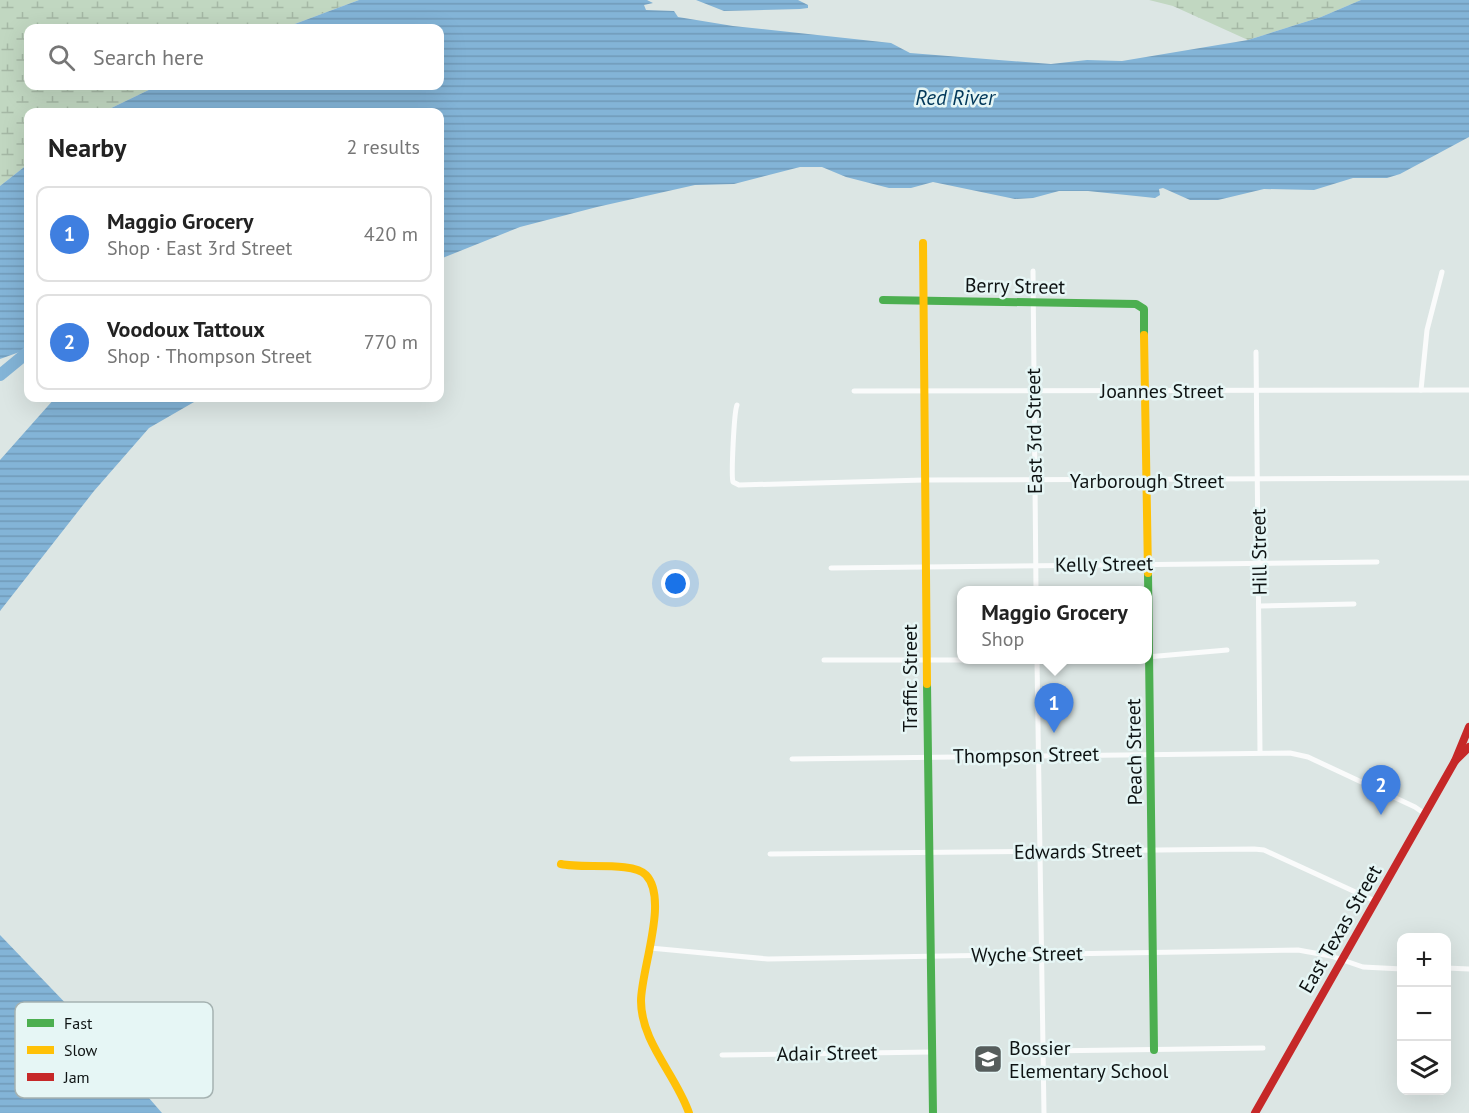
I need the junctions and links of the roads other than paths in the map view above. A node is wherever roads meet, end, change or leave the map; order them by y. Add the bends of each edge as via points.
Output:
1 (923, 243) dead end
2 (1033, 271) dead end
3 (1442, 272) dead end
4 (883, 300) dead end
5 (923, 301) junction
6 (1033, 302) junction
7 (1144, 309) joint
8 (1256, 352) dead end
9 (1033, 390) junction
10 (1421, 390) junction
11 (1469, 390) edge
12 (855, 391) dead end
13 (923, 391) junction
14 (1144, 391) junction
15 (1256, 391) junction
16 (737, 405) dead end
17 (1469, 478) edge
18 (924, 480) junction
19 (1258, 480) junction
20 (1035, 481) junction
21 (1147, 481) junction
22 (1259, 562) junction
23 (1377, 562) dead end
24 (1148, 564) junction
25 (1035, 565) junction
26 (925, 567) junction
27 (831, 568) dead end
28 (1036, 586) edge
29 (1148, 586) edge
30 (1354, 604) dead end
31 (1260, 606) junction
32 (1227, 650) dead end
33 (1152, 657) edge
34 (824, 660) dead end
35 (957, 661) edge
36 (927, 662) junction
37 (1037, 664) edge
38 (1148, 664) edge
39 (1469, 727) edge
40 (1469, 747) edge
41 (1260, 752) junction
42 (1150, 753) junction
43 (1038, 754) junction
44 (927, 757) junction
45 (792, 759) dead end
46 (1455, 761) junction
47 (1425, 814) junction
48 (1152, 849) junction
49 (1040, 852) junction
50 (770, 854) dead end
51 (929, 854) junction
52 (561, 864) dead end
53 (1375, 901) junction
54 (650, 948) junction
55 (1153, 952) junction
56 (1042, 954) junction
57 (930, 956) junction
58 (1342, 960) junction
59 (1397, 969) edge
60 (1451, 969) edge
61 (1469, 969) edge
62 (1263, 1048) dead end
63 (1044, 1050) junction
64 (1154, 1050) junction
65 (932, 1052) junction
66 (722, 1054) dead end
67 (689, 1113) edge
68 (933, 1113) edge
69 (1044, 1113) edge
70 (1255, 1113) edge

1 - 5 street, Traffic Street
2 - 6 street, East 3rd Street
3 - 10 street via 1427,330
4 - 5 street, Berry Street
5 - 6 street, Berry Street
5 - 13 street, Traffic Street
6 - 7 street, Berry Street via 1136,304
6 - 9 street, East 3rd Street
7 - 14 street, Peach Street
8 - 15 street, Hill Street
9 - 13 street, Joannes Street
9 - 14 street, Joannes Street
9 - 20 street, East 3rd Street
10 - 11 street, Joannes Street
10 - 15 street, Joannes Street
12 - 13 street, Joannes Street
13 - 18 street, Traffic Street
14 - 15 street, Joannes Street
14 - 21 street, Peach Street
15 - 19 street, Hill Street
16 - 18 street, Yarborough Street via 732,474 735,484
17 - 19 street, Yarborough Street
18 - 20 street, Yarborough Street
18 - 26 street, Traffic Street
19 - 21 street, Yarborough Street
19 - 22 street, Hill Street
20 - 21 street, Yarborough Street
20 - 25 street, East 3rd Street
21 - 24 street, Peach Street
22 - 23 street, Kelly Street
22 - 24 street, Kelly Street
22 - 31 street, Hill Street
24 - 25 street, Kelly Street
24 - 29 street, Peach Street
25 - 26 street, Kelly Street
25 - 28 street, East 3rd Street
26 - 27 street, Kelly Street
26 - 36 street, Traffic Street
30 - 31 street
31 - 41 street, Hill Street
32 - 33 street
34 - 36 street
35 - 36 street
36 - 44 street, Traffic Street
37 - 43 street
38 - 42 street, Peach Street
39 - 46 street, East Texas Street
40 - 46 street, East Texas Street
41 - 42 street, Thompson Street
41 - 47 street, Thompson Street via 1308,757
42 - 43 street, Thompson Street
42 - 48 street, Peach Street
43 - 44 street, Thompson Street
43 - 49 street
44 - 45 street, Thompson Street
44 - 51 street, Traffic Street
46 - 47 street, East Texas Street
47 - 53 street, East Texas Street
48 - 49 street, Edwards Street
48 - 53 street, Edwards Street via 1264,850
48 - 55 street, Peach Street
49 - 51 street, Edwards Street
49 - 56 street
50 - 51 street, Edwards Street
51 - 57 street, Traffic Street
52 - 54 street via 645,874 653,899
53 - 58 street, East Texas Street
54 - 57 street, Wyche Street via 768,959
54 - 67 street via 642,986 645,1028
55 - 56 street, Wyche Street
55 - 58 street, Wyche Street via 1298,950
55 - 64 street, Peach Street
56 - 57 street, Wyche Street
56 - 63 street
57 - 65 street, Traffic Street
58 - 59 street, Wyche Street via 1363,968
58 - 70 street, East Texas Street
60 - 61 street
62 - 64 street
63 - 64 street
63 - 69 street
65 - 66 street, Adair Street
65 - 68 street, Traffic Street

